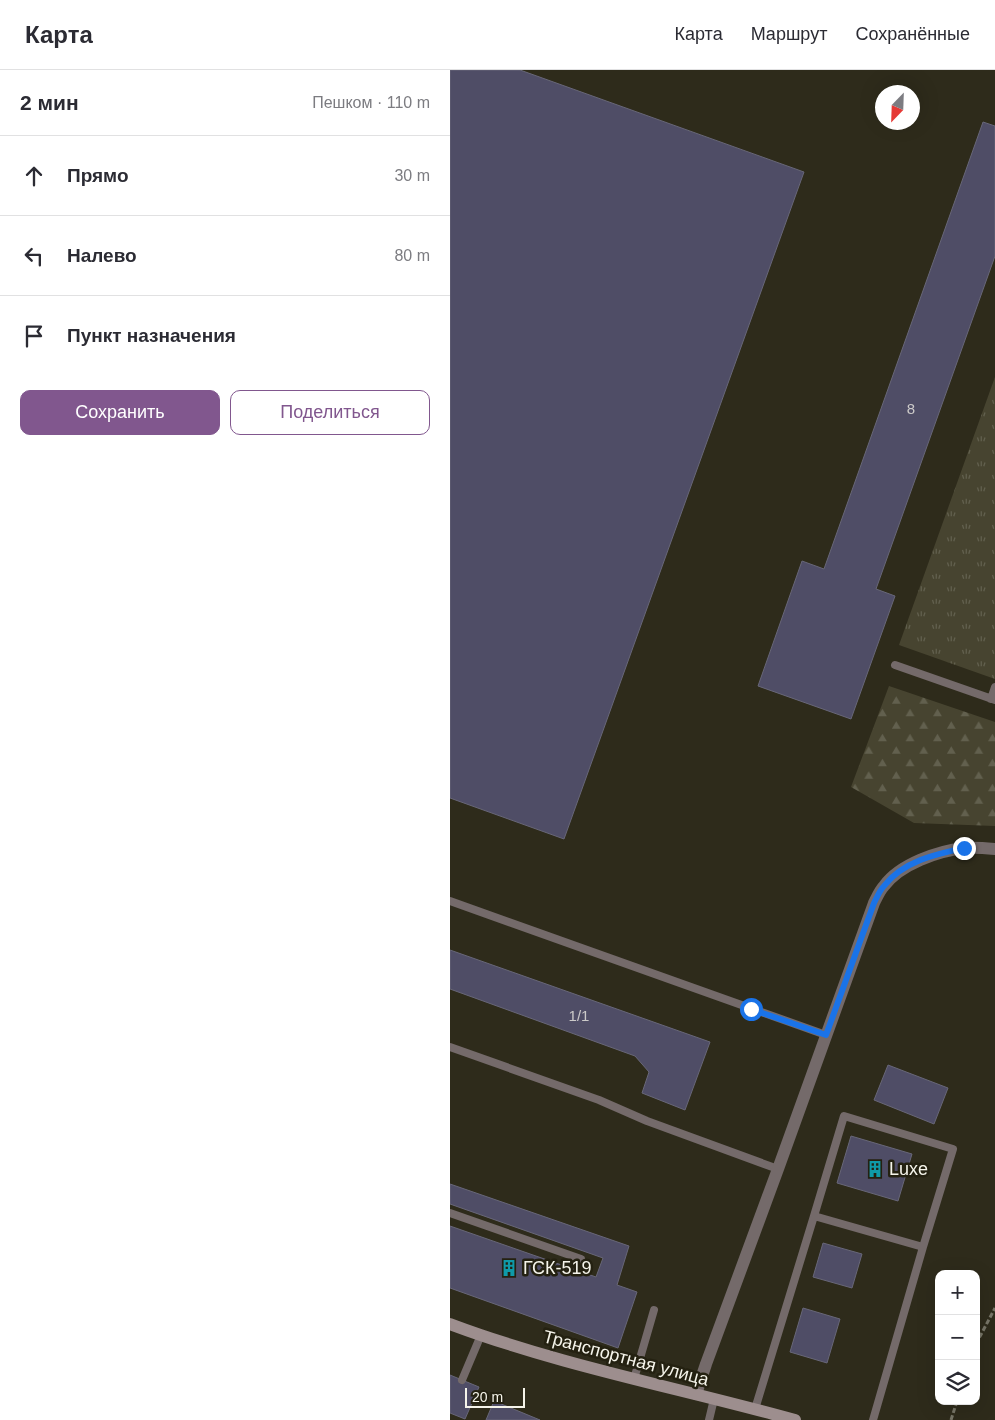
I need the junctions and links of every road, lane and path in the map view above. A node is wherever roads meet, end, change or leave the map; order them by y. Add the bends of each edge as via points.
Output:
1 (895, 666) dead end
2 (995, 687) edge
3 (993, 700) edge
4 (995, 848) edge
5 (450, 901) edge
6 (826, 1035) junction
7 (450, 1047) edge
8 (778, 1169) junction
9 (450, 1213) edge
10 (814, 1216) junction
11 (923, 1247) junction
12 (581, 1260) dead end
13 (995, 1308) edge
14 (654, 1310) dead end
15 (450, 1324) edge
16 (481, 1335) junction
17 (980, 1336) edge
18 (634, 1379) junction
19 (462, 1380) dead end
20 (696, 1394) junction
21 (714, 1399) junction
22 (956, 1405) edge
23 (755, 1409) junction
24 (709, 1420) edge
25 (795, 1420) edge
26 (873, 1420) edge
27 (952, 1420) edge

1 - 3 lane
2 - 3 lane
4 - 6 street via 964,848 934,855 914,863 883,886
5 - 6 lane
6 - 8 street
7 - 8 lane via 600,1100
8 - 20 street
9 - 12 lane
10 - 11 lane
10 - 11 lane via 844,1116 953,1149
10 - 23 lane
11 - 26 lane
13 - 17 path
14 - 18 lane
15 - 16 main road, Транспортная улица
16 - 18 main road, Транспортная улица
16 - 19 lane
18 - 20 main road, Транспортная улица
20 - 21 main road, Транспортная улица
21 - 23 main road, Транспортная улица
21 - 24 lane
22 - 27 path
23 - 25 main road, Транспортная улица

